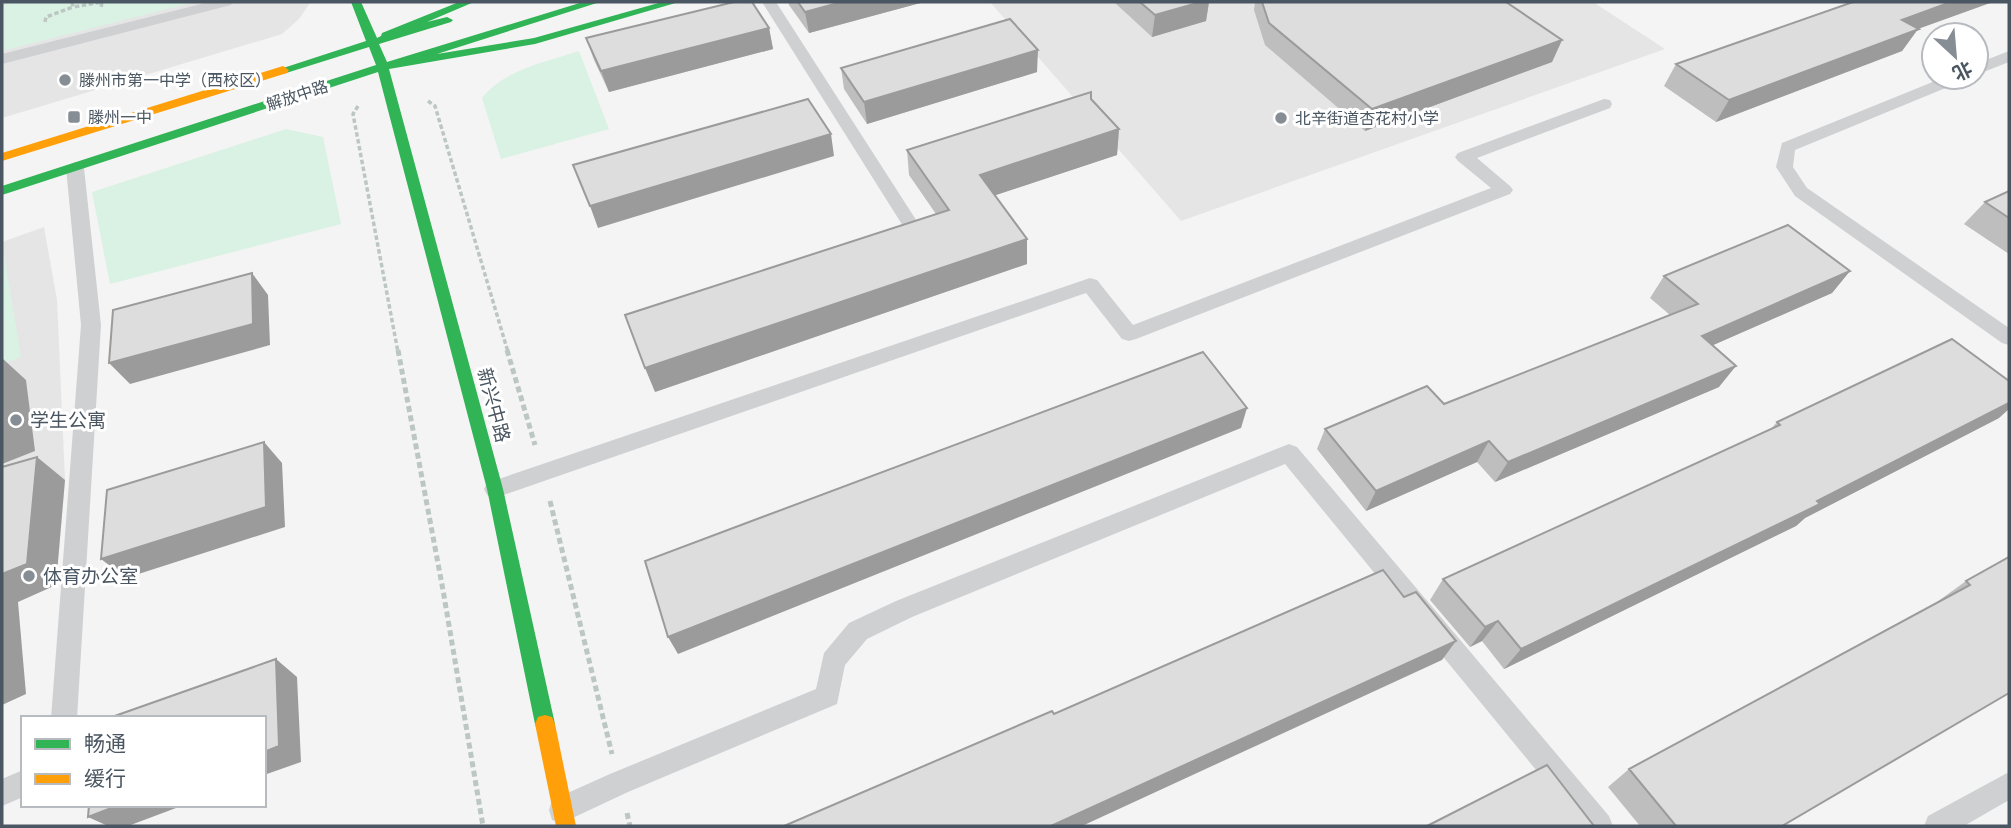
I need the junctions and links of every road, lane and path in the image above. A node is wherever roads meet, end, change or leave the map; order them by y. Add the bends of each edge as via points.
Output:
1 (226, 2) edge
2 (356, 2) edge
3 (468, 2) edge
4 (594, 2) edge
5 (673, 2) edge
6 (769, 2) edge
7 (485, 9) dead end
8 (370, 42) junction
9 (2009, 57) edge
10 (2, 59) edge
11 (1990, 64) edge
12 (383, 67) junction
13 (1925, 91) edge
14 (1604, 104) dead end
15 (2, 157) edge
16 (75, 168) junction
17 (2, 191) edge
18 (914, 230) edge
19 (2009, 338) edge
20 (544, 472) junction
21 (495, 489) junction
22 (64, 716) edge
23 (620, 783) junction
24 (21, 784) edge
25 (2009, 785) edge
26 (2, 793) edge
27 (564, 818) edge
28 (483, 826) edge
29 (630, 826) edge
30 (1599, 826) edge
31 (1938, 826) edge

1 - 10 lane
2 - 8 main road, 新兴中路
3 - 8 main road
4 - 12 main road, 解放中路
5 - 12 main road via 535,41
6 - 18 lane
7 - 8 main road, 解放中路
8 - 12 main road, 新兴中路
8 - 15 main road, 解放中路
9 - 11 lane
12 - 16 main road, 解放中路
12 - 20 path via 435,106
12 - 21 main road, 新兴中路
12 - 28 path via 353,114
13 - 19 lane via 1788,147 1784,171 1801,192
14 - 20 lane via 1464,157 1504,190 1129,334 1090,285
16 - 17 main road, 解放中路
16 - 22 lane via 91,325
20 - 21 lane
20 - 23 path
21 - 27 main road, 新兴中路
23 - 27 lane
23 - 29 path
23 - 30 lane via 828,696 833,661 858,631 904,608 1289,453
24 - 26 lane
25 - 31 lane

